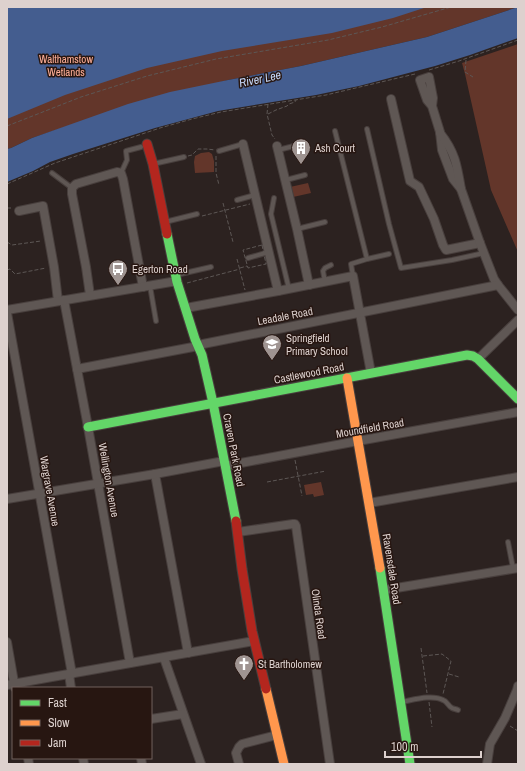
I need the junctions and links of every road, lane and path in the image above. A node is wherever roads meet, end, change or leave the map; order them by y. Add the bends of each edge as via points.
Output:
1 (451, 7) edge
2 (518, 40) edge
3 (466, 59) junction
4 (425, 71) dead end
5 (420, 73) dead end
6 (473, 77) dead end
7 (391, 99) dead end
8 (296, 100) junction
9 (268, 104) junction
10 (432, 106) dead end
11 (267, 114) junction
12 (7, 126) edge
13 (367, 129) dead end
14 (335, 131) dead end
15 (243, 144) joint
16 (298, 145) dead end
17 (144, 146) joint
18 (277, 148) junction
19 (219, 151) junction
20 (184, 157) joint
21 (153, 164) junction
22 (121, 173) junction
23 (52, 174) dead end
24 (305, 175) dead end
25 (285, 180) junction
26 (7, 184) edge
27 (219, 185) dead end
28 (72, 191) junction
29 (274, 198) dead end
30 (254, 199) junction
31 (237, 200) dead end
32 (223, 203) dead end
33 (19, 211) dead end
34 (225, 211) junction
35 (196, 214) joint
36 (164, 222) junction
37 (325, 222) dead end
38 (297, 229) junction
39 (49, 240) junction
40 (7, 242) edge
41 (233, 242) dead end
42 (480, 243) junction
43 (269, 252) junction
44 (484, 253) junction
45 (389, 254) dead end
46 (248, 258) dead end
47 (237, 259) dead end
48 (367, 259) junction
49 (331, 265) dead end
50 (247, 266) dead end
51 (54, 267) junction
52 (211, 267) dead end
53 (240, 269) junction
54 (7, 270) edge
55 (353, 276) junction
56 (179, 280) junction
57 (325, 282) junction
58 (309, 285) junction
59 (498, 286) junction
60 (146, 287) junction
61 (289, 289) junction
62 (278, 291) junction
63 (90, 296) junction
64 (247, 297) junction
65 (61, 301) junction
66 (186, 308) junction
67 (518, 310) edge
68 (7, 312) edge
69 (360, 313) junction
70 (518, 320) edge
71 (156, 322) dead end
72 (198, 345) junction
73 (478, 359) junction
74 (77, 369) junction
75 (371, 373) junction
76 (346, 378) junction
77 (518, 399) edge
78 (213, 403) junction
79 (518, 412) edge
80 (88, 427) junction
81 (358, 441) junction
82 (294, 453) junction
83 (225, 464) junction
84 (326, 471) dead end
85 (155, 474) junction
86 (298, 476) junction
87 (518, 477) edge
88 (267, 482) dead end
89 (98, 484) junction
90 (39, 493) junction
91 (302, 496) dead end
92 (7, 499) edge
93 (369, 503) junction
94 (238, 532) junction
95 (508, 542) dead end
96 (516, 568) edge
97 (384, 590) junction
98 (254, 641) junction
99 (7, 642) edge
100 (421, 648) dead end
101 (188, 653) junction
102 (422, 656) junction
103 (164, 658) junction
104 (130, 664) junction
105 (71, 674) junction
106 (448, 674) junction
107 (459, 677) dead end
108 (12, 686) edge
109 (518, 686) edge
110 (71, 687) edge
111 (428, 698) junction
112 (442, 699) junction
113 (401, 702) junction
114 (458, 710) dead end
115 (183, 714) junction
116 (152, 719) edge
117 (502, 722) junction
118 (432, 727) dead end
119 (518, 731) edge
120 (277, 735) junction
121 (201, 764) edge
122 (240, 764) edge
123 (284, 764) edge
124 (330, 764) edge
125 (410, 764) edge
126 (487, 764) edge

1 - 12 path via 328,40 216,59 147,76 81,97
2 - 3 path
3 - 4 path
3 - 6 path via 465,72
5 - 8 path
7 - 42 street via 410,181 419,187 443,246 446,250
8 - 9 path
8 - 11 path
9 - 11 path
9 - 26 path via 221,112 160,128 55,163
10 - 42 street via 440,132 456,162 462,190
11 - 18 path
13 - 44 lane via 401,268
14 - 48 lane
15 - 19 lane
15 - 30 street
16 - 18 lane
17 - 21 street, Craven Park Road
17 - 22 lane via 126,151 127,160
18 - 25 street
19 - 20 path via 198,149 192,155
19 - 27 path via 216,156
20 - 21 lane
21 - 36 street, Craven Park Road
22 - 28 street via 76,184
22 - 60 street
23 - 28 lane
24 - 25 lane
25 - 38 street
28 - 63 street
29 - 61 lane via 271,214
30 - 31 lane
30 - 34 path
30 - 43 street
32 - 34 path
33 - 39 street, Wellington Avenue via 43,206
34 - 35 path via 201,216
34 - 41 path
35 - 36 lane
36 - 56 street, Craven Park Road
37 - 38 lane
38 - 58 street
39 - 40 path via 12,245
39 - 51 street, Wellington Avenue
42 - 44 street
43 - 46 lane
43 - 62 street
44 - 59 street
45 - 48 lane
47 - 53 path
48 - 55 lane via 351,264
49 - 57 lane via 323,271
50 - 53 path
51 - 54 path via 15,274 10,269
51 - 65 street, Wellington Avenue
52 - 56 lane
53 - 56 path
53 - 64 path
55 - 57 street
55 - 69 street
56 - 60 street
56 - 66 street, Craven Park Road
57 - 58 street
58 - 61 street
59 - 67 street
59 - 69 street, Leadale Road
60 - 63 street
60 - 71 lane
61 - 62 street
62 - 64 street
63 - 65 street
64 - 66 street
65 - 68 street
65 - 74 street, Wellington Avenue
66 - 72 street, Craven Park Road
68 - 90 street, Wargrave Avenue
69 - 72 street, Leadale Road
69 - 75 street
70 - 73 street
72 - 74 street, Leadale Road
72 - 78 street, Craven Park Road
73 - 75 street, Castlewood Road via 467,355
73 - 77 street
74 - 80 street, Wellington Avenue
75 - 76 street, Castlewood Road
76 - 78 street, Castlewood Road
76 - 81 street, Ravensdale Road
78 - 80 street, Castlewood Road
78 - 83 street, Craven Park Road
79 - 81 street, Moundfield Road
80 - 89 street, Wellington Avenue
81 - 82 street, Moundfield Road
81 - 93 street, Ravensdale Road
82 - 83 street, Moundfield Road
82 - 86 path
83 - 85 street, Moundfield Road
83 - 94 street, Craven Park Road
84 - 86 path
85 - 89 street, Moundfield Road
85 - 101 street
86 - 88 path
86 - 91 path
87 - 93 street
89 - 90 street, Moundfield Road
89 - 104 street, Wellington Avenue
90 - 92 street, Moundfield Road
90 - 105 street, Wargrave Avenue
93 - 97 street, Ravensdale Road
94 - 98 street, Craven Park Road
94 - 124 street, Olinda Road via 293,524 296,526
95 - 96 lane
96 - 97 street
97 - 113 street, Ravensdale Road
98 - 101 street
98 - 120 street, Craven Park Road
99 - 108 street
100 - 102 path
101 - 103 street
102 - 106 path via 442,654 451,661
102 - 111 path
103 - 104 street
103 - 115 street
104 - 105 street
105 - 108 street
105 - 110 street, Wargrave Avenue
106 - 107 path
106 - 112 path
109 - 117 street
111 - 112 lane
111 - 113 lane
111 - 118 path
112 - 114 lane via 451,708
113 - 125 street, Ravensdale Road
115 - 116 street
115 - 121 street
117 - 119 path
117 - 126 street via 490,744
120 - 122 street via 242,744 236,753
120 - 123 street, Craven Park Road

